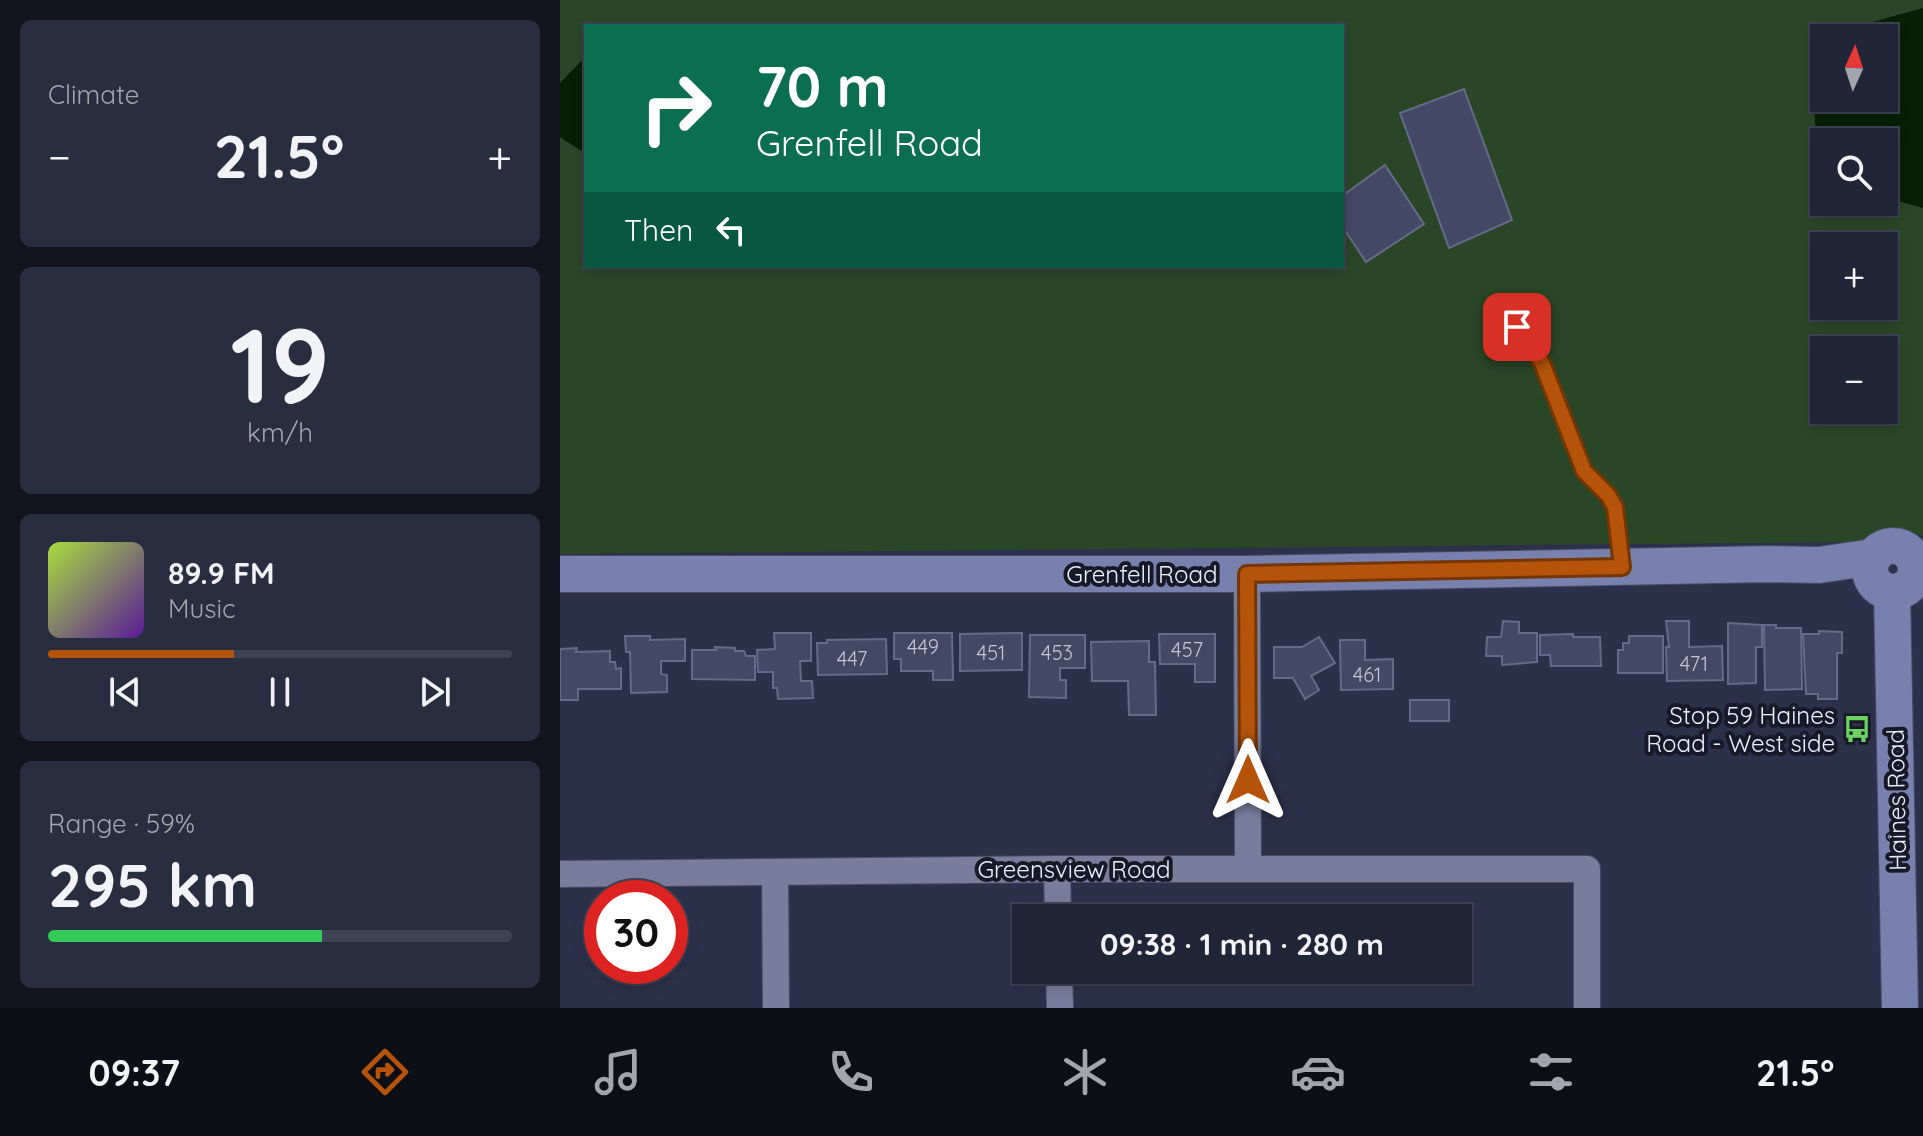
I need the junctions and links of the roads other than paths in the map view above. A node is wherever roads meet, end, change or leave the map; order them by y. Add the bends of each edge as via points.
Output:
1 (1517, 327) dead end
2 (1622, 567) junction
3 (1901, 569) edge
4 (560, 574) edge
5 (1247, 574) junction
6 (1057, 869) junction
7 (1248, 869) junction
8 (775, 872) junction
9 (560, 874) edge
10 (1058, 904) edge
11 (1059, 984) edge
12 (776, 1008) edge
13 (1060, 1008) edge
14 (1587, 1008) edge
15 (1900, 1008) edge

1 - 2 lane via 1542,363 1584,471 1615,507
2 - 3 main road, Grenfell Road
2 - 5 main road, Grenfell Road
3 - 15 main road, Haines Road
4 - 5 main road, Grenfell Road
5 - 7 street
6 - 7 street, Greensview Road
6 - 8 street, Greensview Road
6 - 10 street
7 - 14 street, Greensview Road via 1587,869
8 - 9 street, Greensview Road
8 - 12 street
11 - 13 street

